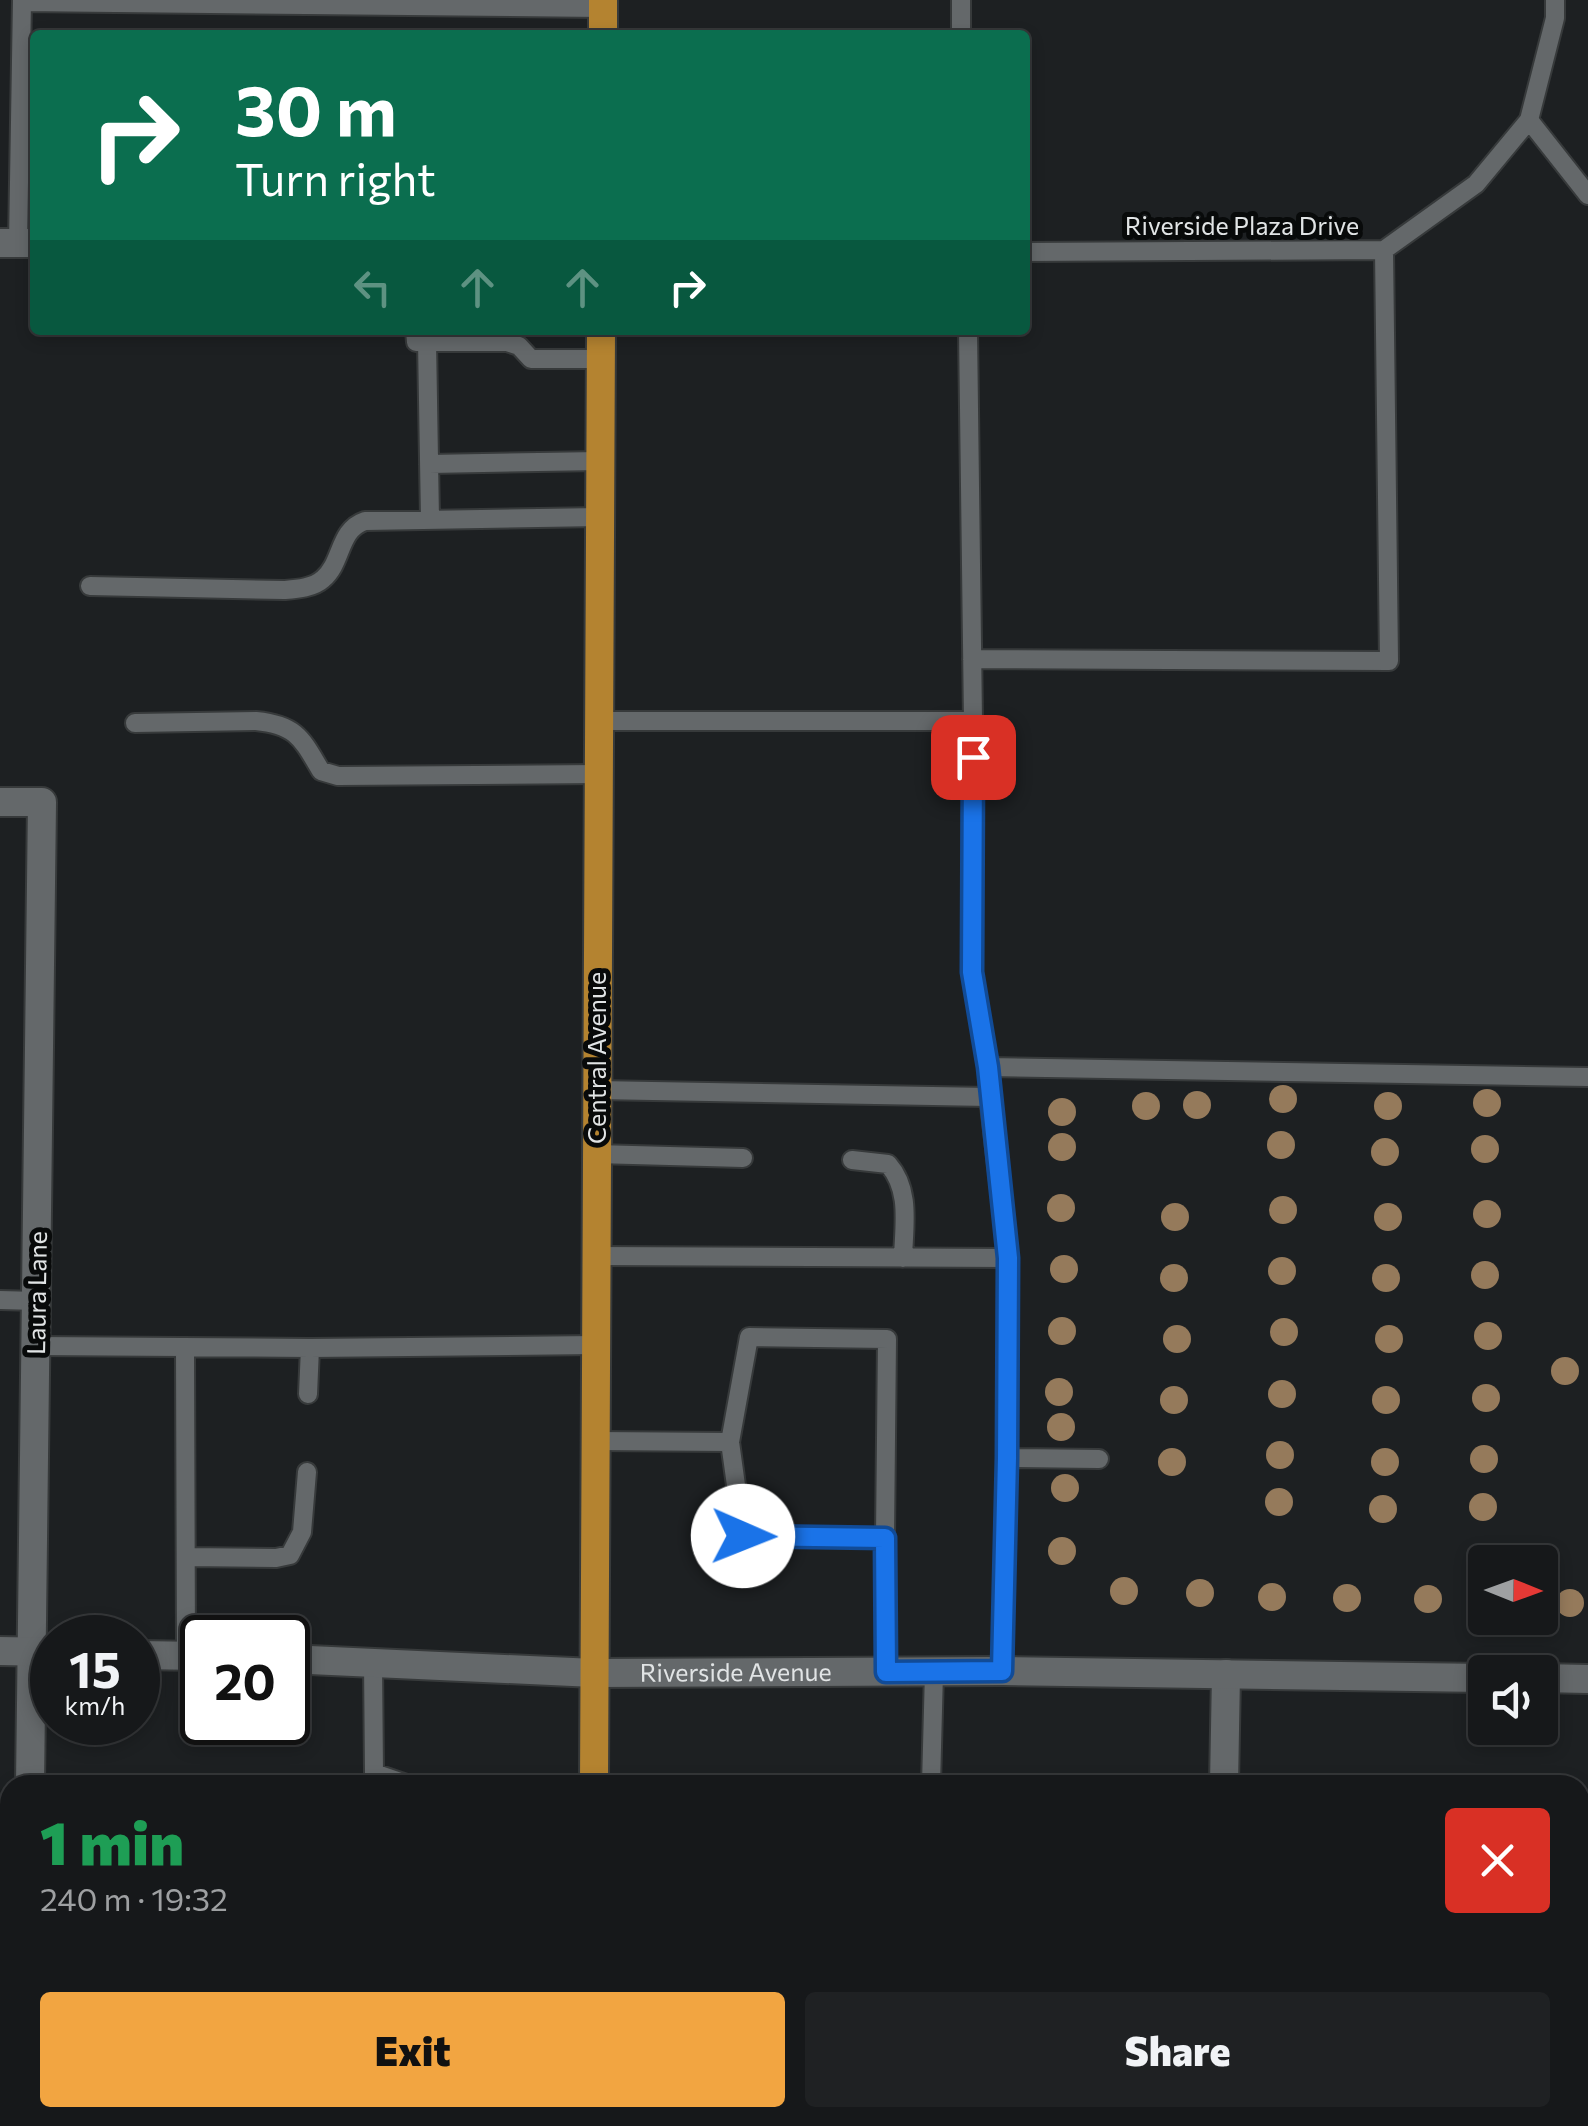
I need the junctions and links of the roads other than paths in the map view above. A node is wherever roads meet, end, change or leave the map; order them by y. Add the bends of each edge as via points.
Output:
1 (961, 0) edge
2 (1555, 0) edge
3 (22, 1) edge
4 (603, 14) edge
5 (961, 30) edge
6 (1529, 120) junction
7 (1588, 194) edge
8 (18, 243) edge
9 (1384, 250) junction
10 (1030, 252) edge
11 (600, 335) edge
12 (968, 335) edge
13 (421, 336) edge
14 (600, 359) junction
15 (600, 460) junction
16 (429, 464) junction
17 (600, 517) junction
18 (430, 519) junction
19 (90, 586) dead end
20 (972, 659) junction
21 (973, 721) junction
22 (135, 722) dead end
23 (599, 722) junction
24 (598, 774) junction
25 (0, 802) edge
26 (988, 1067) junction
27 (1588, 1077) edge
28 (597, 1090) junction
29 (989, 1096) junction
30 (596, 1154) junction
31 (743, 1158) dead end
32 (852, 1160) dead end
33 (596, 1256) junction
34 (903, 1258) junction
35 (1008, 1258) junction
36 (0, 1300) edge
37 (37, 1301) junction
38 (596, 1345) junction
39 (36, 1346) junction
40 (185, 1348) junction
41 (310, 1348) junction
42 (308, 1394) dead end
43 (595, 1441) junction
44 (730, 1442) junction
45 (1007, 1458) junction
46 (1100, 1459) dead end
47 (307, 1472) dead end
48 (885, 1538) junction
49 (186, 1556) junction
50 (42, 1615) edge
51 (191, 1615) edge
52 (0, 1651) edge
53 (30, 1652) edge
54 (310, 1660) edge
55 (373, 1662) junction
56 (1002, 1671) junction
57 (886, 1672) junction
58 (934, 1672) junction
59 (594, 1673) junction
60 (1226, 1674) junction
61 (1468, 1678) edge
62 (1558, 1678) edge
63 (1588, 1679) edge
64 (34, 1745) edge
65 (31, 1775) edge
66 (380, 1775) edge
67 (594, 1775) edge
68 (931, 1775) edge
69 (1224, 1775) edge

1 - 5 lane
2 - 6 lane, Riverside Plaza Drive
3 - 4 lane
3 - 8 lane
6 - 7 lane
6 - 9 lane, Riverside Plaza Drive via 1476,184
9 - 10 lane, Riverside Plaza Drive
9 - 20 lane via 1389,661
11 - 14 main road, Central Avenue
12 - 20 lane
13 - 14 lane via 507,342 532,360
13 - 16 lane
14 - 15 main road, Central Avenue
15 - 16 lane
15 - 17 main road, Central Avenue
16 - 18 lane
17 - 18 lane
17 - 23 main road, Central Avenue
18 - 19 lane via 358,524 324,579 306,588
20 - 21 lane
21 - 23 lane
21 - 26 lane via 972,972
22 - 24 lane via 275,722 306,743 321,772 338,776
23 - 24 main road, Central Avenue
24 - 28 main road, Central Avenue
25 - 37 main road, Laura Lane via 42,802
26 - 27 lane
26 - 29 lane
28 - 29 lane
28 - 30 main road, Central Avenue
29 - 35 lane
30 - 31 lane
30 - 33 main road, Central Avenue
32 - 34 lane via 888,1164 898,1176
33 - 34 lane
33 - 38 main road, Central Avenue
34 - 35 lane
35 - 45 lane
36 - 37 lane
37 - 39 main road, Laura Lane
38 - 41 lane
38 - 43 main road, Central Avenue
39 - 40 lane
39 - 50 main road, Laura Lane
40 - 41 lane
40 - 49 lane
41 - 42 lane
43 - 44 lane
43 - 59 main road, Central Avenue
44 - 48 lane via 743,1536
44 - 48 lane via 749,1337 887,1339
45 - 46 lane
45 - 56 lane
47 - 49 lane via 302,1532 290,1555
48 - 57 lane
49 - 51 lane
52 - 53 main road
54 - 55 main road, Riverside Avenue
55 - 59 main road, Riverside Avenue
55 - 66 lane via 374,1773
56 - 58 main road, Riverside Avenue
56 - 60 main road, Riverside Avenue
57 - 58 main road, Riverside Avenue
57 - 59 main road, Riverside Avenue
58 - 68 lane
59 - 67 main road, Central Avenue
60 - 61 main road, Riverside Avenue
60 - 69 main road
62 - 63 main road
64 - 65 main road, Laura Lane

